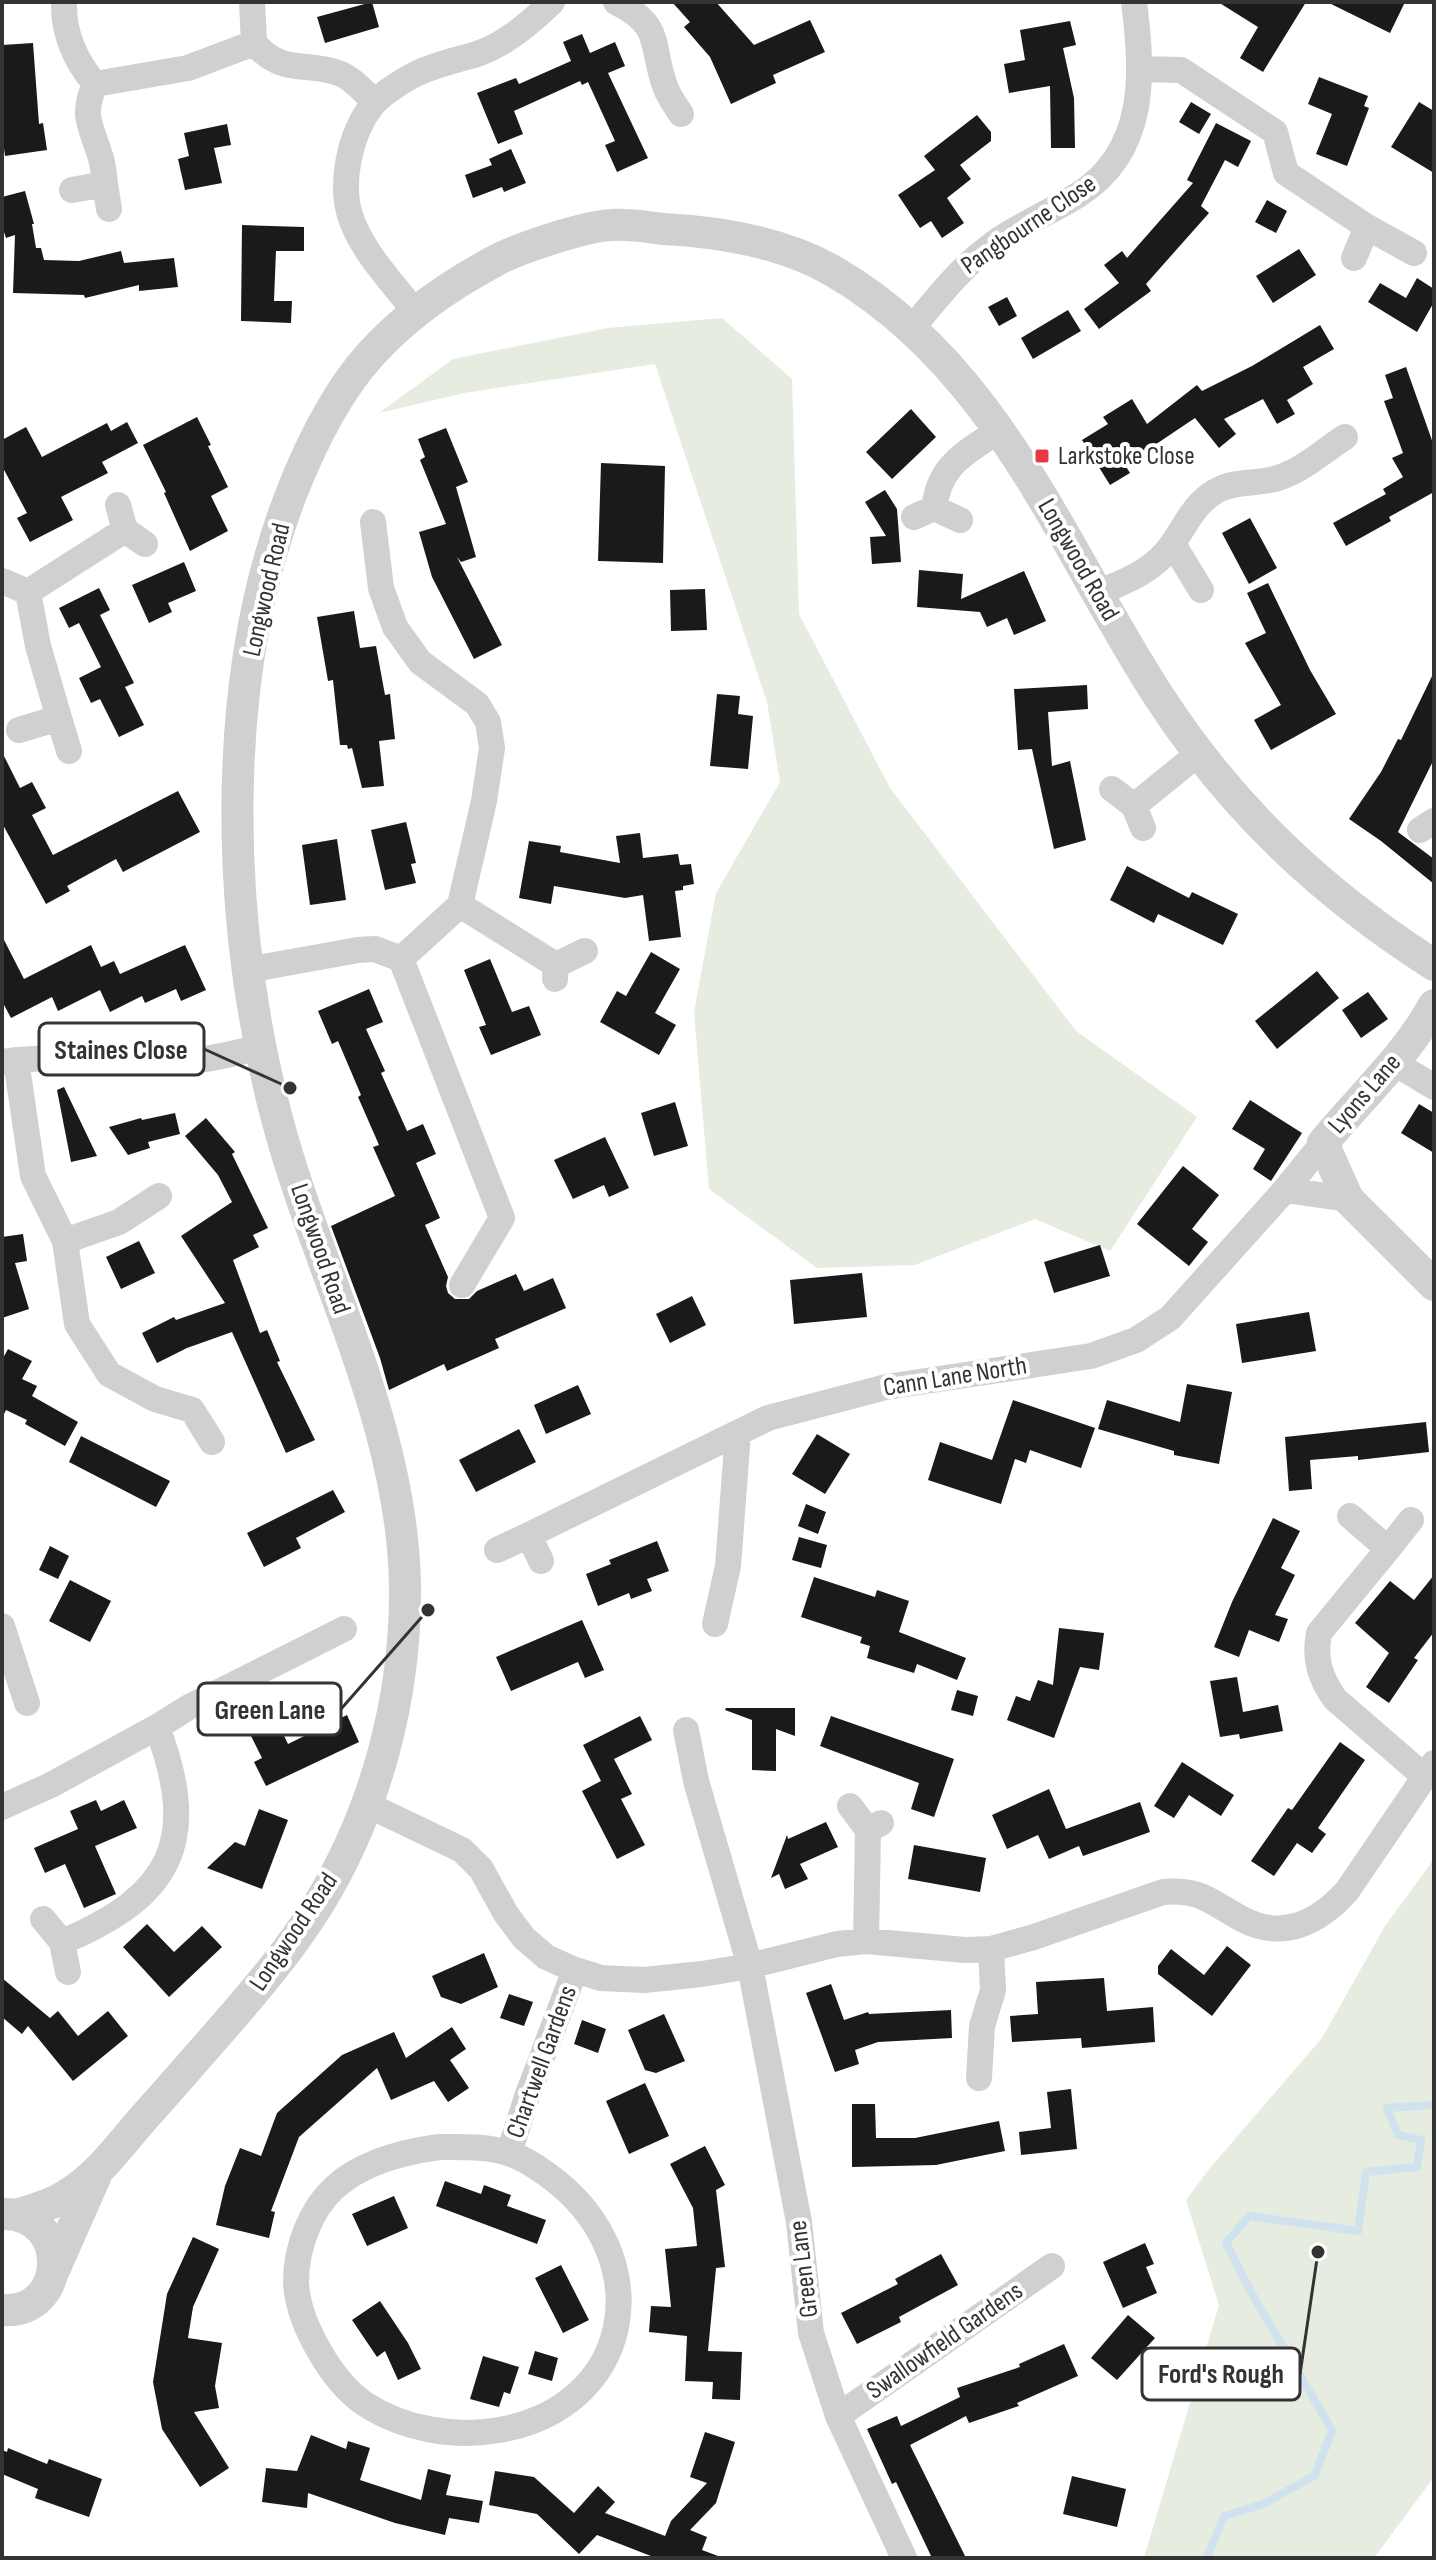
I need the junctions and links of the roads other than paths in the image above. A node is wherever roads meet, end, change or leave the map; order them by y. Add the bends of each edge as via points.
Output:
1 (64, 2) edge
2 (552, 2) edge
3 (616, 2) edge
4 (1134, 2) edge
5 (257, 6) edge
6 (254, 43) junction
7 (1140, 69) junction
8 (95, 84) junction
9 (375, 102) junction
10 (681, 114) dead end
11 (72, 190) dead end
12 (1367, 227) junction
13 (1414, 253) dead end
14 (1354, 258) dead end
15 (415, 312) junction
16 (913, 327) junction
17 (999, 430) junction
18 (1345, 437) dead end
19 (960, 520) dead end
20 (373, 522) dead end
21 (129, 526) dead end
22 (1173, 544) junction
23 (2, 581) edge
24 (1201, 590) dead end
25 (28, 592) junction
26 (1097, 593) junction
27 (59, 718) junction
28 (19, 730) dead end
29 (69, 751) dead end
30 (1198, 754) junction
31 (1112, 789) dead end
32 (460, 905) junction
33 (585, 951) dead end
34 (401, 959) junction
35 (1434, 965) edge
36 (247, 970) junction
37 (1434, 1005) edge
38 (260, 1047) junction
39 (9, 1061) edge
40 (1393, 1062) junction
41 (1434, 1087) edge
42 (1323, 1143) junction
43 (1285, 1190) junction
44 (159, 1196) dead end
45 (1348, 1199) junction
46 (65, 1241) junction
47 (462, 1285) dead end
48 (1434, 1285) edge
49 (738, 1433) junction
50 (212, 1442) dead end
51 (1350, 1516) dead end
52 (1411, 1520) dead end
53 (529, 1535) junction
54 (1388, 1549) junction
55 (497, 1550) dead end
56 (541, 1561) dead end
57 (715, 1624) dead end
58 (2, 1626) edge
59 (344, 1629) dead end
60 (27, 1703) dead end
61 (157, 1727) junction
62 (686, 1730) dead end
63 (1430, 1770) edge
64 (366, 1804) junction
65 (850, 1806) dead end
66 (2, 1807) edge
67 (43, 1919) dead end
68 (866, 1941) junction
69 (62, 1942) junction
70 (991, 1949) junction
71 (750, 1966) junction
72 (575, 1970) junction
73 (68, 1972) dead end
74 (979, 2078) dead end
75 (509, 2153) junction
76 (100, 2169) junction
77 (7, 2213) edge
78 (1052, 2266) dead end
79 (54, 2270) junction
80 (2, 2310) edge
81 (838, 2416) junction
82 (904, 2558) edge

1 - 8 street via 69,43
2 - 9 street via 507,39 416,73
3 - 10 street via 647,24 665,87
4 - 7 street, Pangbourne Close
5 - 6 street
6 - 8 street via 188,68
6 - 9 street via 266,57 288,66 344,75
7 - 12 street via 1181,70 1275,132 1286,173
7 - 16 street, Pangbourne Close via 1135,122 1111,166 1081,193 994,242 958,272
8 - 11 street via 86,105 107,196
9 - 15 street via 350,153 351,219
12 - 13 street
12 - 14 street
15 - 16 street, Longwood Road via 459,280 511,253 605,225 699,231 784,249 830,270
15 - 36 street, Longwood Road via 366,358 337,400 308,453 277,532 257,614 244,705 238,884
16 - 17 street, Longwood Road via 955,371
17 - 19 street via 953,463 924,512
17 - 26 street, Longwood Road
18 - 22 street via 1296,470 1217,491 1197,505
20 - 32 street via 381,588 395,627 420,662 477,704 488,722 492,748 484,801
21 - 25 street
22 - 24 street
22 - 26 street via 1153,565
23 - 25 street
25 - 27 street
26 - 30 street, Longwood Road
27 - 28 street
27 - 29 street
30 - 31 street via 1138,817
30 - 35 street, Longwood Road via 1321,884
32 - 33 street via 556,974
32 - 34 street
34 - 36 street via 375,949 358,950
34 - 47 street via 502,1218
36 - 38 street, Longwood Road
37 - 40 street, Lyons Lane
38 - 39 street via 171,1063
38 - 64 street, Longwood Road via 283,1139 373,1402 396,1493 405,1587 403,1637 390,1726
39 - 46 street via 33,1176
40 - 41 street
40 - 42 street, Lyons Lane
42 - 43 street, Cann Lane North
42 - 45 street
43 - 45 street
43 - 49 street, Cann Lane North via 1170,1318 1136,1340 1091,1356 886,1387 768,1418
44 - 46 street via 119,1222
45 - 48 street
46 - 50 street via 77,1324 109,1374 155,1399 192,1410
49 - 53 street, Cann Lane North
49 - 57 street via 728,1566
51 - 54 street
52 - 54 street
53 - 55 street, Cann Lane North
53 - 56 street
54 - 63 street via 1319,1633 1318,1665 1335,1699
58 - 60 street
59 - 61 street
61 - 66 street
61 - 69 street via 177,1798 171,1853 139,1898
62 - 71 street, Green Lane
63 - 70 street via 1347,1891 1308,1923 1263,1927 1185,1890 1163,1892
64 - 72 street via 462,1850 481,1869 524,1938 546,1957
64 - 76 street, Longwood Road via 316,1908 243,2006
65 - 68 street via 874,1827
67 - 69 street
68 - 70 street
68 - 71 street
69 - 73 street
70 - 74 street via 993,1990 982,2026
71 - 72 street via 644,1980 601,1978
71 - 81 street, Green Lane via 799,2222 811,2333
72 - 75 street, Chartwell Gardens
75 - 75 street, Chartwell Gardens via 566,2190 606,2241 621,2299 601,2368 561,2408 497,2431 438,2430 383,2415 363,2403 330,2369 307,2323 296,2283 308,2225 332,2190 381,2161 439,2147
76 - 77 street, Longwood Road via 67,2195
76 - 79 street, Longwood Road
77 - 79 street via 41,2229 50,2241
78 - 81 street, Swallowfield Gardens
79 - 80 street, Longwood Road via 39,2297 26,2306
81 - 82 street, Green Lane

